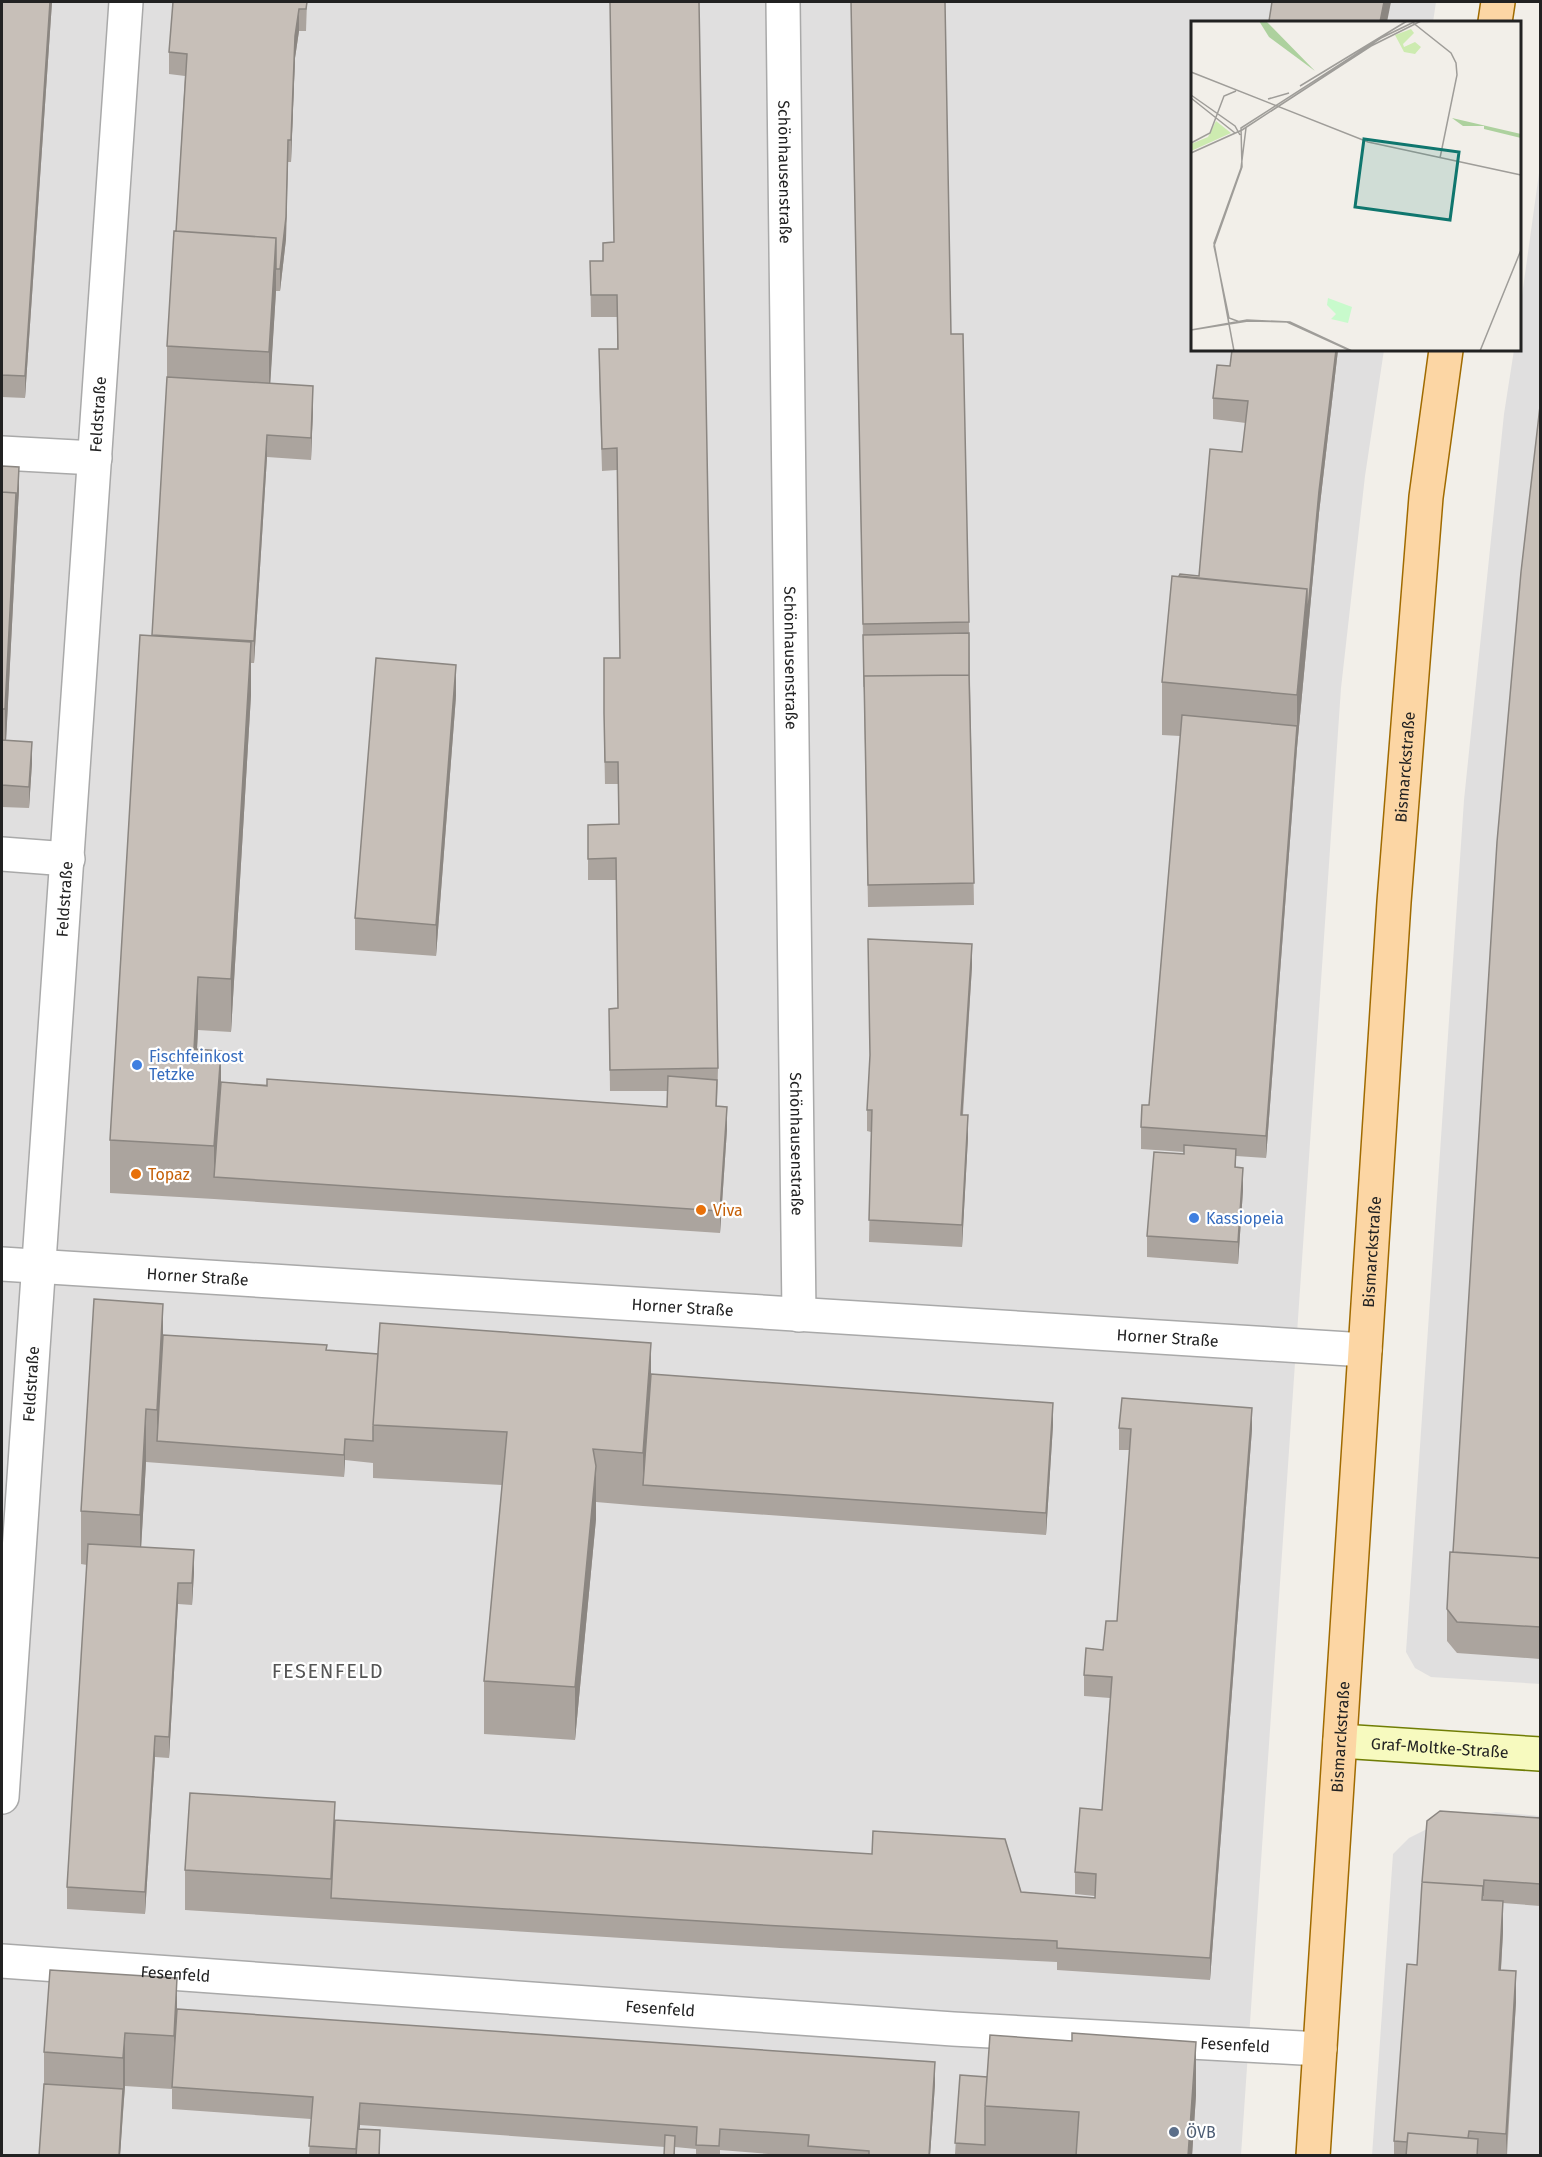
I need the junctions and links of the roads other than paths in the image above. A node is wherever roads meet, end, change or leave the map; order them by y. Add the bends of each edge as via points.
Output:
1 (126, 2) edge
2 (783, 2) edge
3 (1498, 2) edge
4 (1495, 21) edge
5 (1446, 351) edge
6 (2, 453) edge
7 (95, 458) junction
8 (2, 854) edge
9 (68, 859) junction
10 (2, 1264) edge
11 (40, 1266) junction
12 (800, 1315) junction
13 (1365, 1350) junction
14 (1340, 1741) junction
15 (1540, 1754) edge
16 (2, 1797) edge
17 (2, 1961) edge
18 (1320, 2049) junction
19 (1313, 2156) edge

1 - 7 street, Feldstraße
2 - 12 street, Schönhausenstraße
3 - 4 main road
5 - 13 main road, Bismarckstraße via 1426,496
6 - 7 street
7 - 9 street, Feldstraße
8 - 9 street
9 - 11 street, Feldstraße
10 - 11 street, Horner Straße
11 - 12 street, Horner Straße
11 - 16 street, Feldstraße
12 - 13 street, Horner Straße
13 - 14 main road, Bismarckstraße
14 - 15 main road, Graf-Moltke-Straße
14 - 18 main road, Bismarckstraße
17 - 18 street, Fesenfeld via 941,2028
18 - 19 main road, Bismarckstraße

